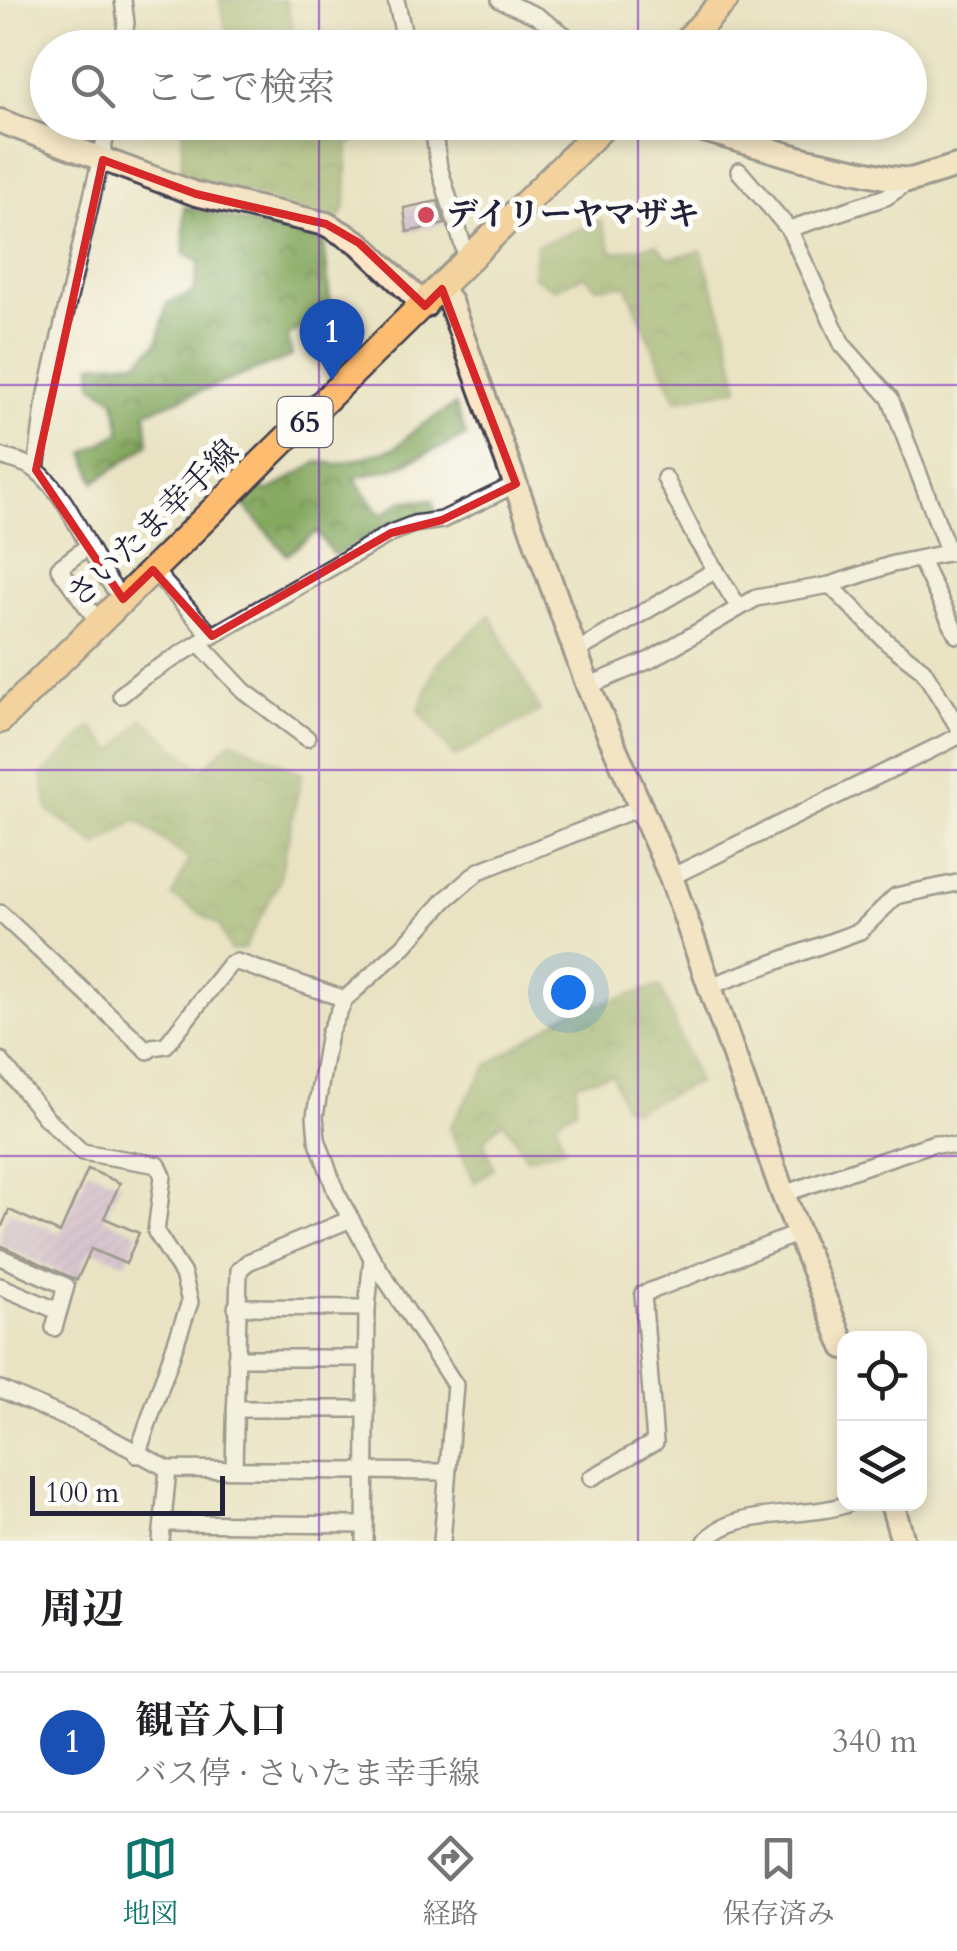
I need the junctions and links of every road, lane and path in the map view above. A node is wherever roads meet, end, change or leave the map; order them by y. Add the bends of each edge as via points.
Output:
1 (124, 0) edge
2 (396, 0) edge
3 (500, 0) edge
4 (725, 0) edge
5 (125, 30) edge
6 (403, 30) edge
7 (557, 30) edge
8 (697, 30) edge
9 (0, 122) edge
10 (30, 133) edge
11 (49, 140) edge
12 (106, 140) edge
13 (435, 140) edge
14 (590, 140) edge
15 (738, 140) edge
16 (103, 160) junction
17 (957, 166) edge
18 (738, 170) dead end
19 (911, 180) junction
20 (789, 229) junction
21 (471, 260) junction
22 (433, 297) junction
23 (0, 456) edge
24 (36, 470) junction
25 (666, 478) dead end
26 (516, 484) junction
27 (87, 546) junction
28 (953, 552) edge
29 (920, 558) junction
30 (153, 570) junction
31 (716, 570) junction
32 (830, 585) junction
33 (123, 600) junction
34 (738, 606) junction
35 (99, 623) junction
36 (957, 635) edge
37 (205, 640) junction
38 (576, 651) junction
39 (588, 686) junction
40 (121, 695) dead end
41 (0, 720) edge
42 (957, 725) edge
43 (957, 737) edge
44 (306, 738) dead end
45 (638, 808) junction
46 (671, 876) junction
47 (957, 883) edge
48 (0, 913) edge
49 (710, 986) junction
50 (345, 999) junction
51 (0, 1060) edge
52 (957, 1147) edge
53 (784, 1194) junction
54 (352, 1219) junction
55 (799, 1233) junction
56 (0, 1257) edge
57 (372, 1258) junction
58 (0, 1286) edge
59 (236, 1308) junction
60 (367, 1308) junction
61 (58, 1311) junction
62 (54, 1328) dead end
63 (838, 1331) edge
64 (236, 1358) junction
65 (366, 1358) junction
66 (0, 1389) edge
67 (236, 1409) junction
68 (366, 1409) junction
69 (138, 1455) junction
70 (234, 1468) junction
71 (168, 1469) junction
72 (366, 1470) junction
73 (446, 1472) junction
74 (591, 1478) dead end
75 (837, 1505) edge
76 (894, 1511) edge
77 (163, 1523) junction
78 (366, 1533) edge
79 (162, 1541) edge
80 (442, 1541) edge
81 (706, 1541) edge
82 (903, 1541) edge

1 - 5 street
2 - 6 street
3 - 7 street
4 - 8 main road
9 - 10 street
11 - 16 street
12 - 16 street
13 - 21 street
14 - 21 main road, さいたま幸手線 / 65
15 - 19 street
16 - 22 street via 196,194 326,224
16 - 24 street via 44,406
17 - 19 street
18 - 20 street
19 - 20 street via 886,197
20 - 28 street via 842,344 890,398
21 - 22 main road, さいたま幸手線 / 65
22 - 26 street via 450,302
22 - 30 main road, さいたま幸手線 / 65
23 - 24 street
24 - 27 street via 64,502
25 - 31 street
26 - 37 street via 442,520 392,533
26 - 38 street
27 - 33 street
27 - 35 street via 59,568
28 - 29 street
29 - 32 street
29 - 36 street
30 - 33 main road, さいたま幸手線 / 65
30 - 37 street
31 - 34 street
31 - 38 street
32 - 34 street
32 - 42 street via 923,670
33 - 35 main road, さいたま幸手線 / 65
34 - 39 street via 664,652
35 - 41 main road, さいたま幸手線 / 65
37 - 40 street
37 - 44 street via 244,691
38 - 39 street
39 - 45 street
43 - 46 street
45 - 46 street
45 - 50 street via 480,871
46 - 49 street
47 - 49 street via 896,896 860,931
48 - 50 street via 148,1052 166,1045 237,962
49 - 53 street
50 - 54 street via 329,1034 315,1116 336,1192
51 - 69 street via 82,1152 158,1165 163,1176 156,1232 183,1274 189,1312
52 - 53 street via 934,1143
53 - 55 street
54 - 57 street
54 - 59 street via 248,1262 239,1270
55 - 63 street
55 - 74 street via 643,1294 655,1442
56 - 61 street via 66,1286
57 - 60 street
57 - 73 street via 455,1385
58 - 61 street
59 - 60 street
59 - 64 street
60 - 65 street
61 - 62 street
64 - 65 street
64 - 67 street
65 - 68 street
66 - 69 street
67 - 68 street
67 - 70 street
68 - 72 street
69 - 71 street
70 - 71 street
70 - 72 street
71 - 77 street
72 - 73 street
72 - 78 street
73 - 80 street
75 - 81 street via 753,1518 713,1532
76 - 82 street
77 - 78 street
77 - 79 street

